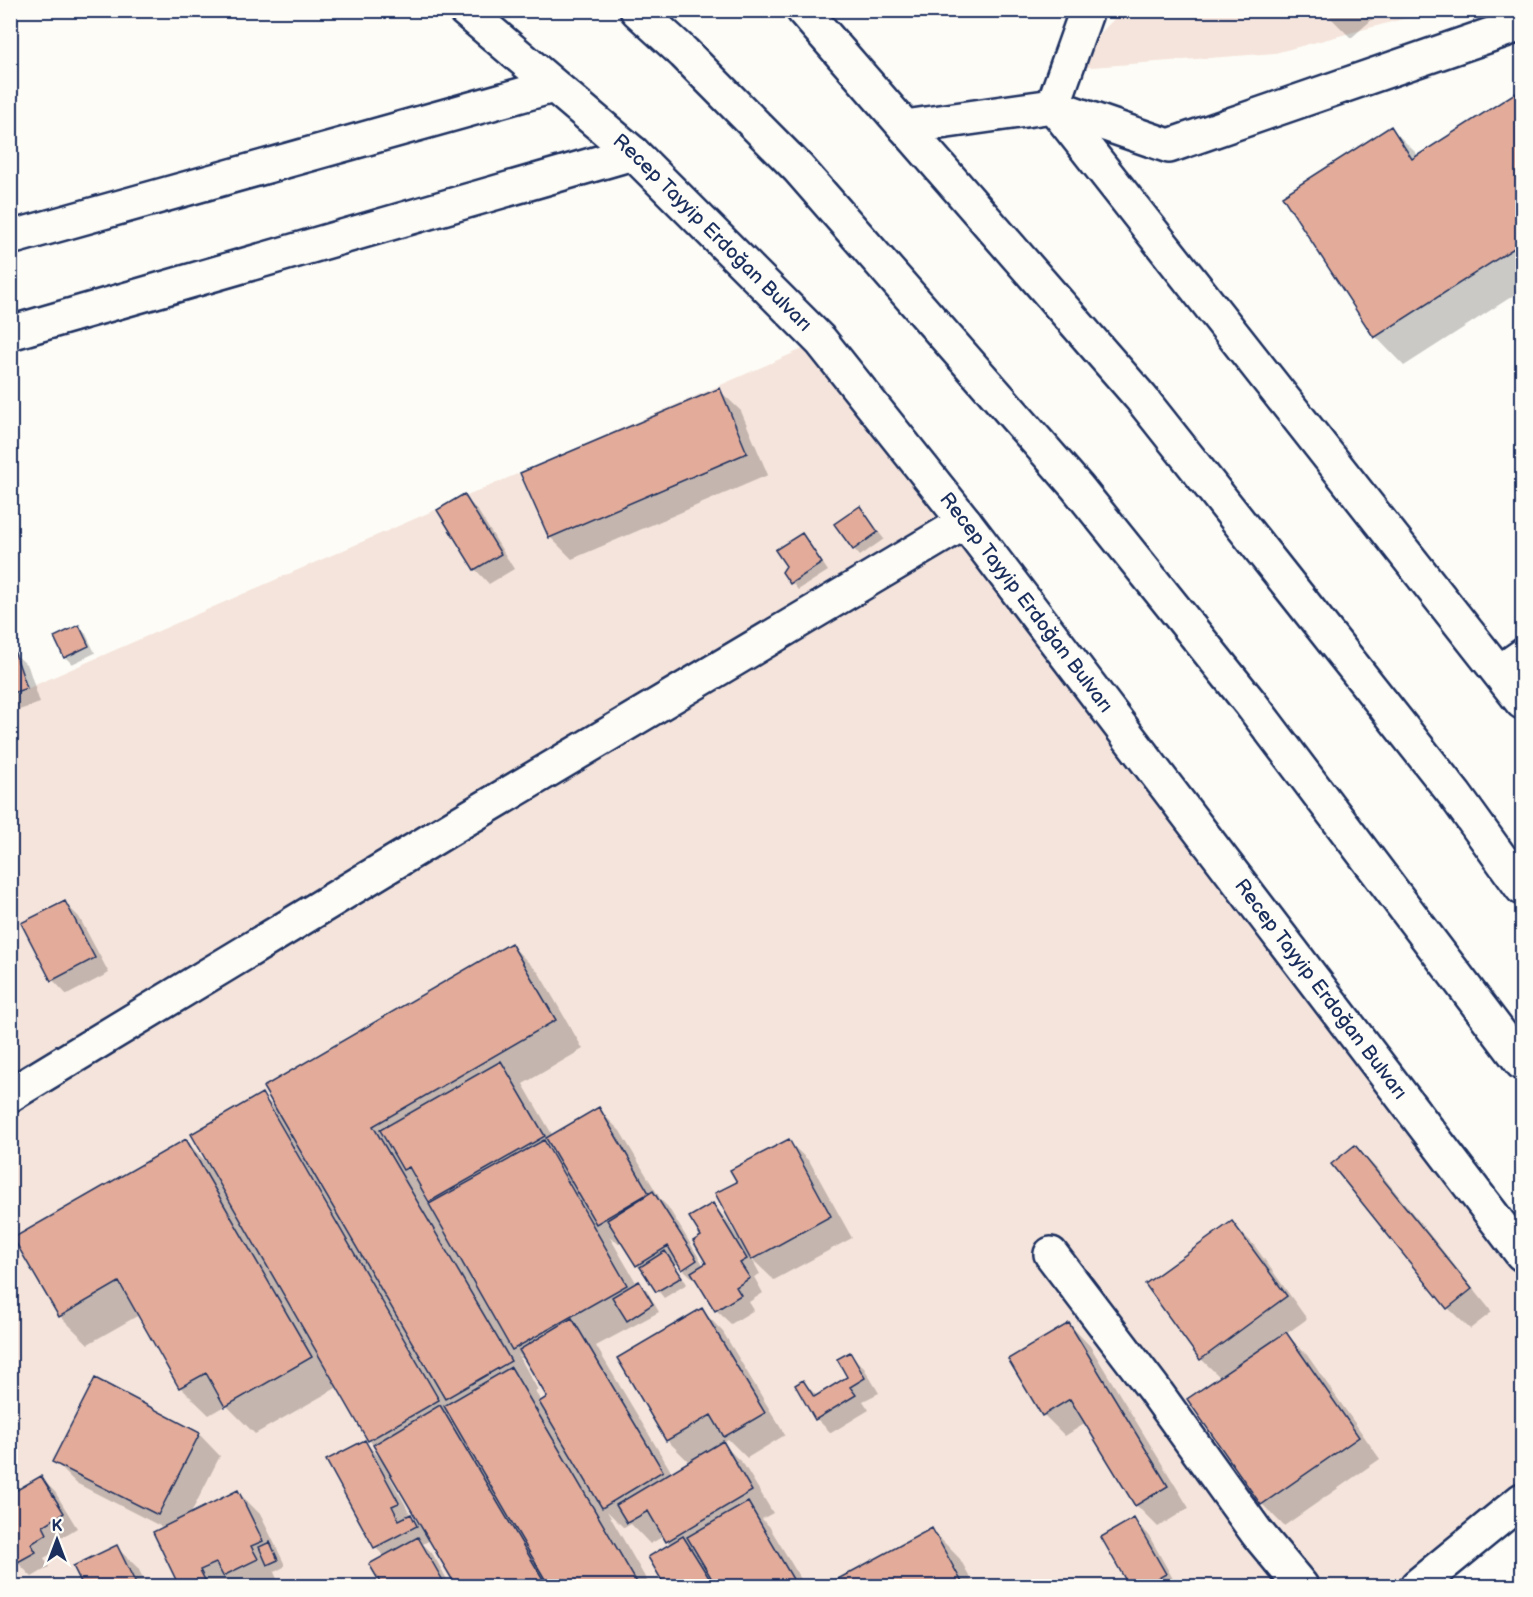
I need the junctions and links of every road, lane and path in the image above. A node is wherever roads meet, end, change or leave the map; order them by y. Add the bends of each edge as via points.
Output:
1 (465, 10) edge
2 (637, 10) edge
3 (803, 10) edge
4 (1087, 10) edge
5 (1522, 24) edge
6 (553, 86) junction
7 (1053, 106) junction
8 (905, 127) junction
9 (633, 153) junction
10 (10, 238) edge
11 (10, 333) edge
12 (965, 522) junction
13 (1509, 658) edge
14 (1522, 702) edge
15 (1522, 888) edge
16 (1522, 1063) edge
17 (10, 1095) edge
18 (1051, 1254) dead end
19 (1522, 1254) edge
20 (1522, 1500) edge
21 (1301, 1587) edge
22 (1417, 1587) edge

1 - 6 main road, Recep Tayyip Erdoğan Bulvarı
2 - 16 main road via 798,168 1077,487 1258,714
3 - 8 main road
4 - 7 main road
5 - 7 main road via 1169,146
6 - 9 main road, Recep Tayyip Erdoğan Bulvarı
6 - 10 main road
7 - 8 main road
7 - 13 main road
8 - 15 main road via 1141,398 1455,795
9 - 11 main road
9 - 12 main road, Recep Tayyip Erdoğan Bulvarı via 820,341
12 - 17 main road
12 - 19 main road, Recep Tayyip Erdoğan Bulvarı
13 - 14 main road
18 - 21 main road
20 - 22 main road

